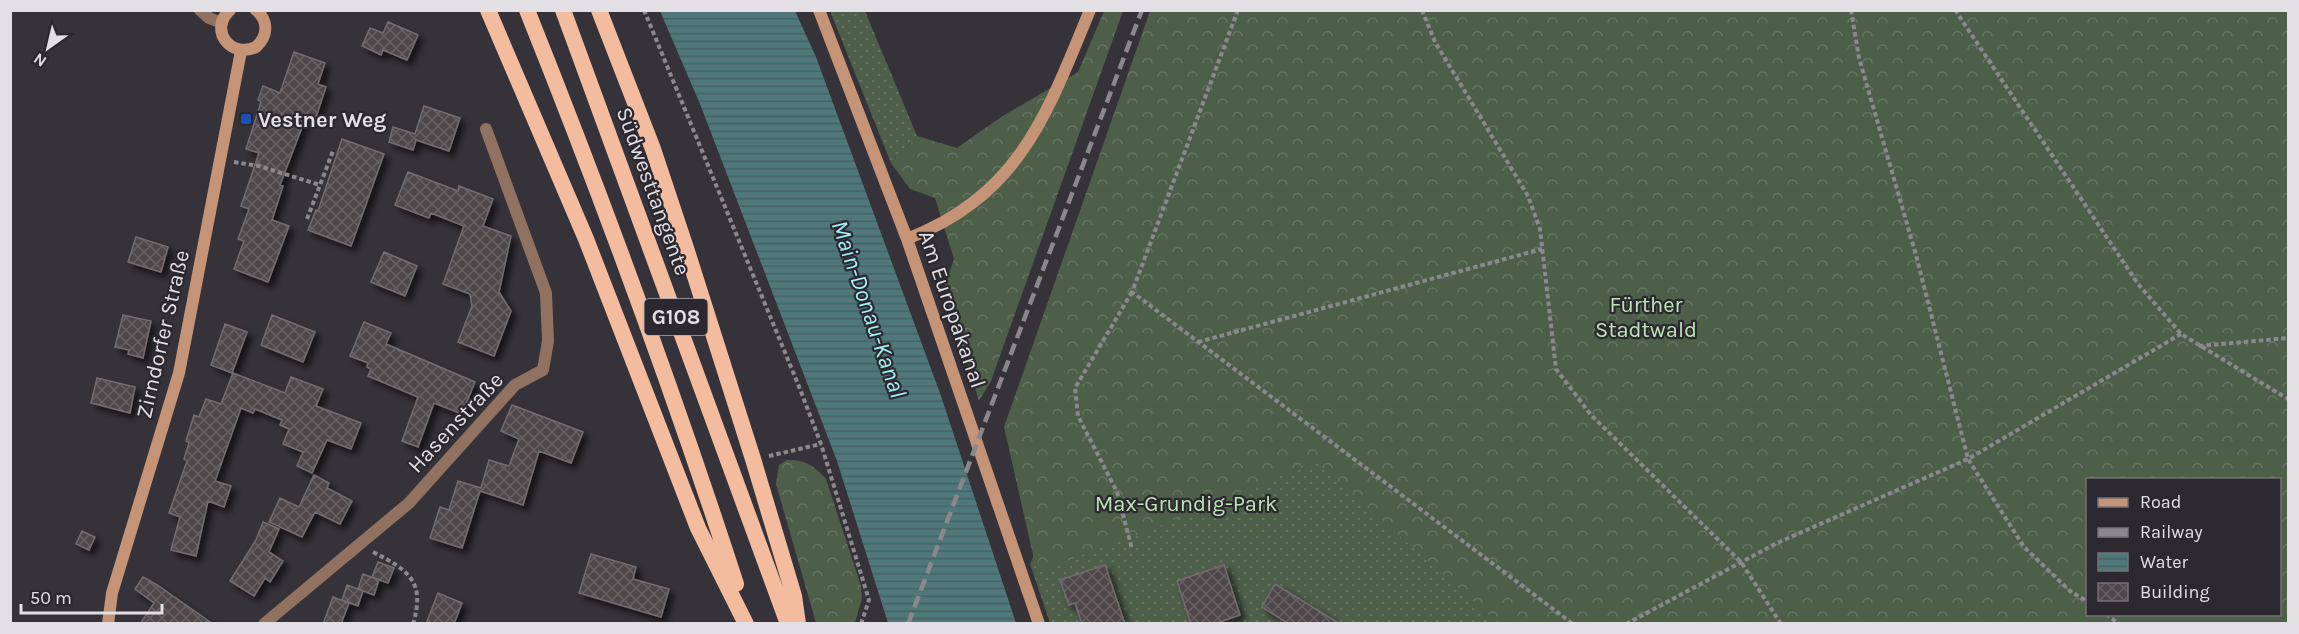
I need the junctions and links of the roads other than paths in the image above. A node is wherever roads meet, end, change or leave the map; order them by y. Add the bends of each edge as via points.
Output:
1 (200, 10) edge
2 (230, 10) edge
3 (488, 10) edge
4 (527, 10) edge
5 (563, 10) edge
6 (599, 10) edge
7 (819, 10) edge
8 (1090, 10) edge
9 (262, 14) edge
10 (222, 23) junction
11 (241, 51) junction
12 (486, 129) dead end
13 (907, 239) junction
14 (108, 624) edge
15 (264, 624) edge
16 (748, 624) edge
17 (788, 624) edge
18 (798, 624) edge
19 (1039, 624) edge

1 - 10 street
2 - 10 main road
3 - 16 highway via 586,239 698,528
4 - 16 highway, G108 via 591,169 678,406
5 - 17 highway, Südwesttangente / G108
6 - 18 highway via 653,148 753,459 794,596
7 - 13 main road, Am Europakanal
8 - 13 main road via 1048,109 1027,146 1001,179 959,214
9 - 11 main road via 266,27 262,42 249,51
10 - 11 main road via 223,40
11 - 14 main road, Zirndorfer Straße via 179,373 112,593
12 - 15 street, Hasenstraße via 546,293 548,341 543,370 515,385 409,503
13 - 19 main road, Am Europakanal

